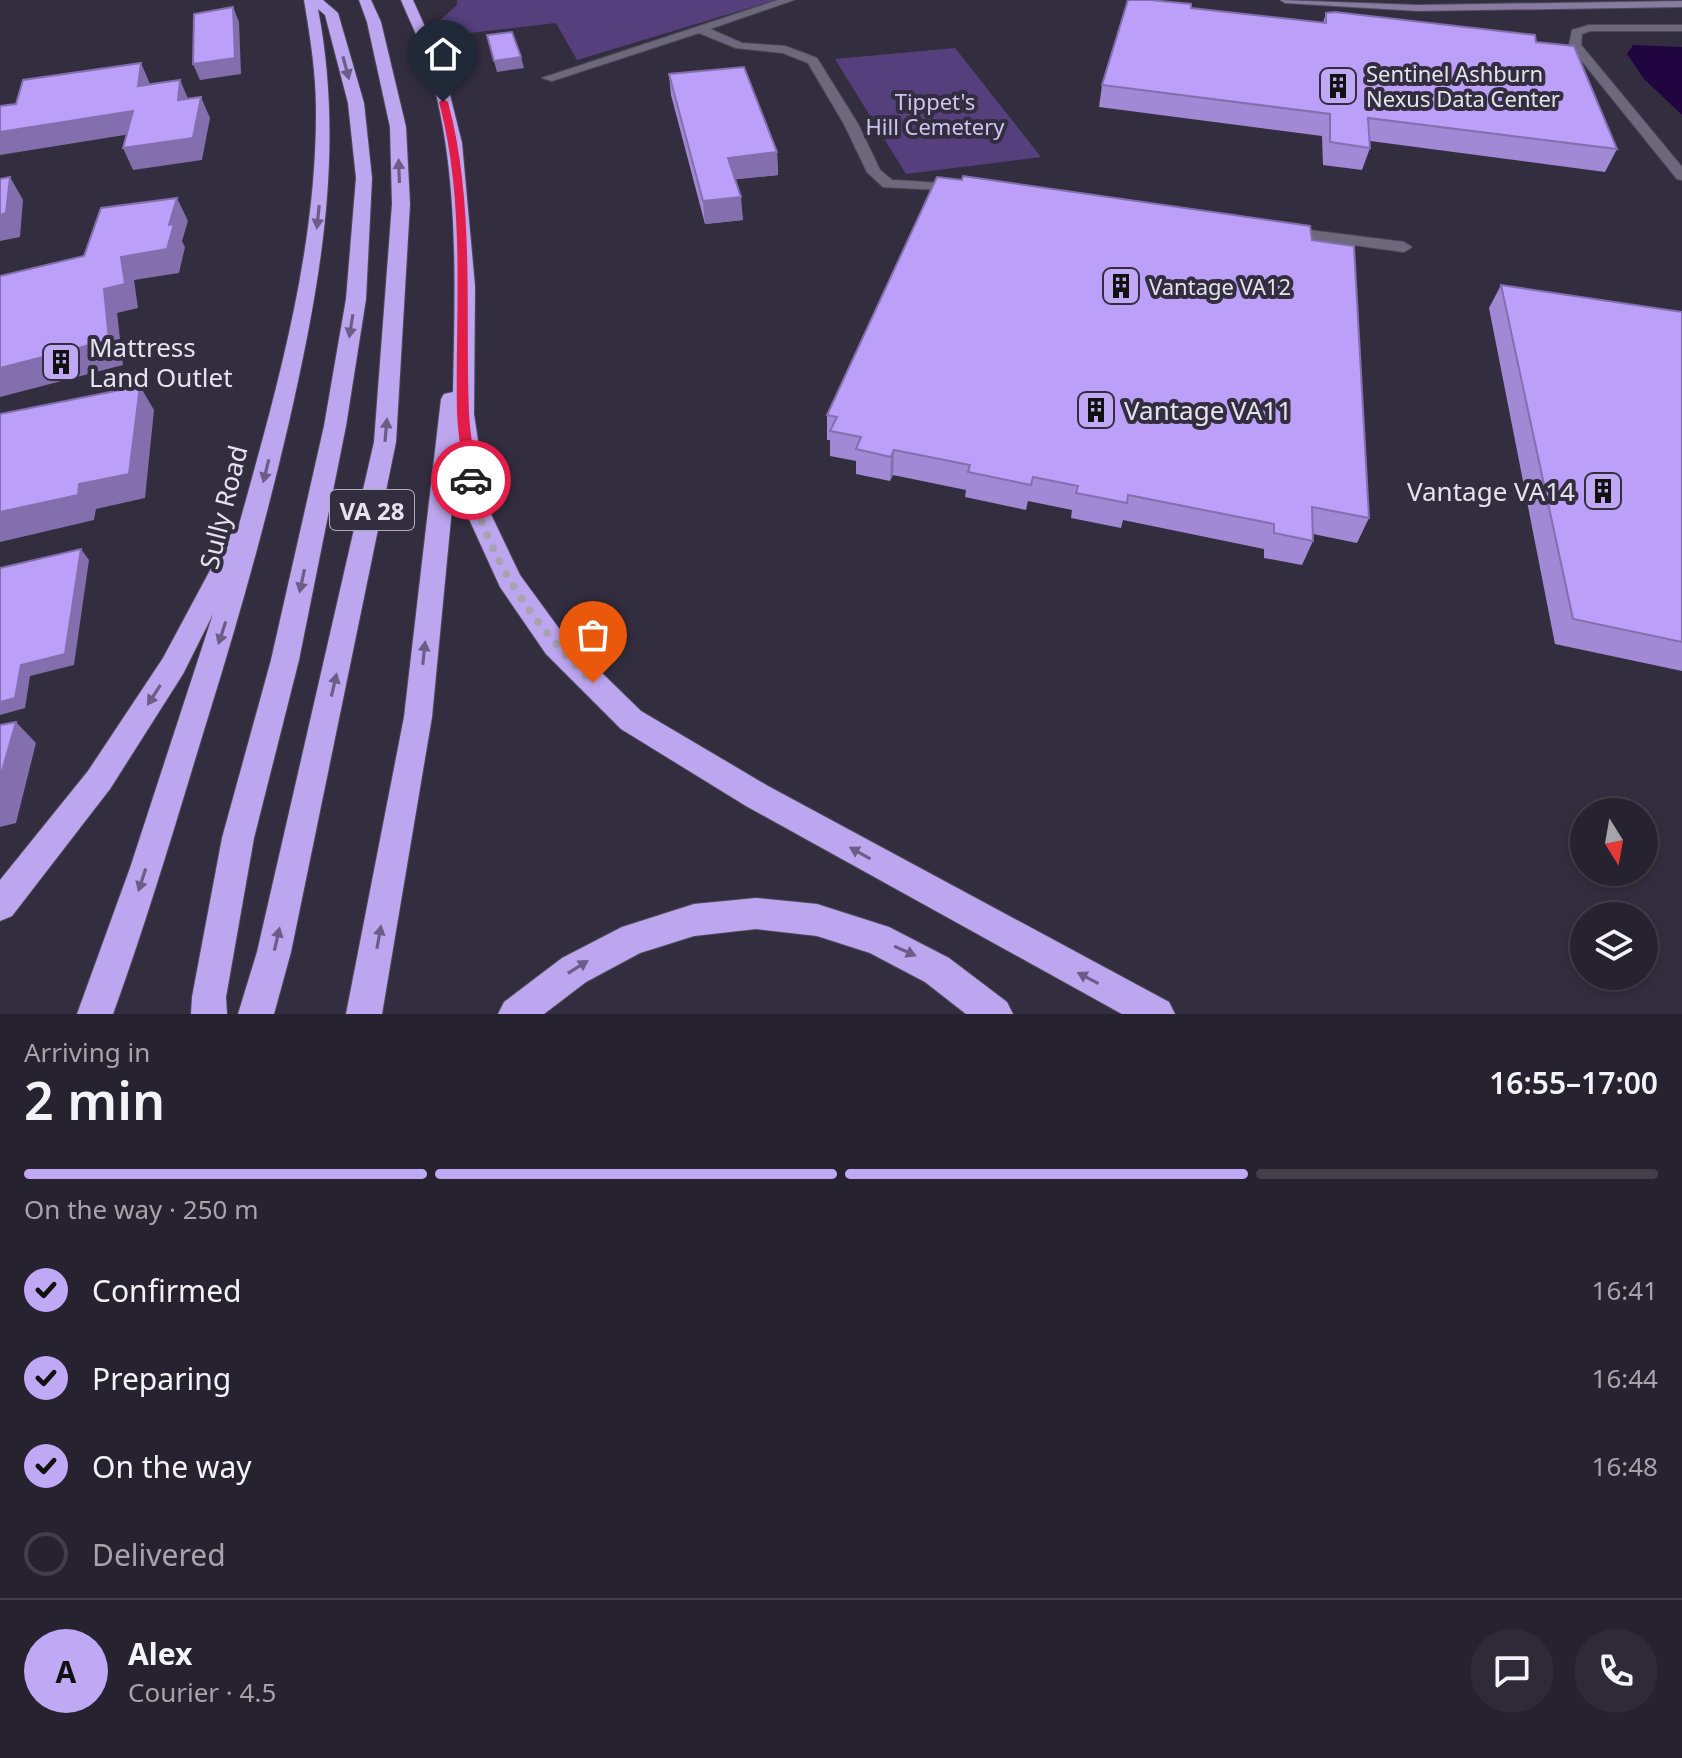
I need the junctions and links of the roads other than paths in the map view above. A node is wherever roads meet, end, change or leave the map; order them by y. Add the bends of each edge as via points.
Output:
1 (312, 0) edge
2 (365, 0) edge
3 (407, 0) edge
4 (789, 0) edge
5 (1285, 0) edge
6 (1682, 4) edge
7 (1682, 28) edge
8 (700, 29) junction
9 (548, 78) dead end
10 (1682, 176) edge
11 (965, 188) edge
12 (1263, 229) edge
13 (1404, 247) dead end
14 (465, 286) junction
15 (258, 504) junction
16 (0, 905) edge
17 (95, 1014) edge
18 (209, 1014) edge
19 (256, 1014) edge
20 (364, 1014) edge
21 (516, 1014) edge
22 (995, 1014) edge
23 (1157, 1014) edge

1 -> 15 highway, Sully Road via 326,143 308,289
1 -> 18 highway via 331,13 356,103 364,178 356,299 285,660 238,838
19 -> 2 highway, VA 28 via 278,936 385,442 401,204 398,127
3 - 14 highway via 436,67 454,143
4 - 8 street
5 - 6 main road via 1418,8
7 - 10 street via 1589,28 1576,32 1575,40
8 - 9 street
8 - 11 street via 740,46 785,50 813,61 874,172 888,184
12 - 13 street
20 -> 14 highway via 418,717
23 -> 14 highway via 757,796 631,720 556,646 509,580 476,508 463,414
15 -> 16 highway via 173,666 99,780
15 -> 17 highway, Sully Road via 232,601
21 -> 22 highway via 581,964 627,940 677,922 774,913 825,921 918,956

